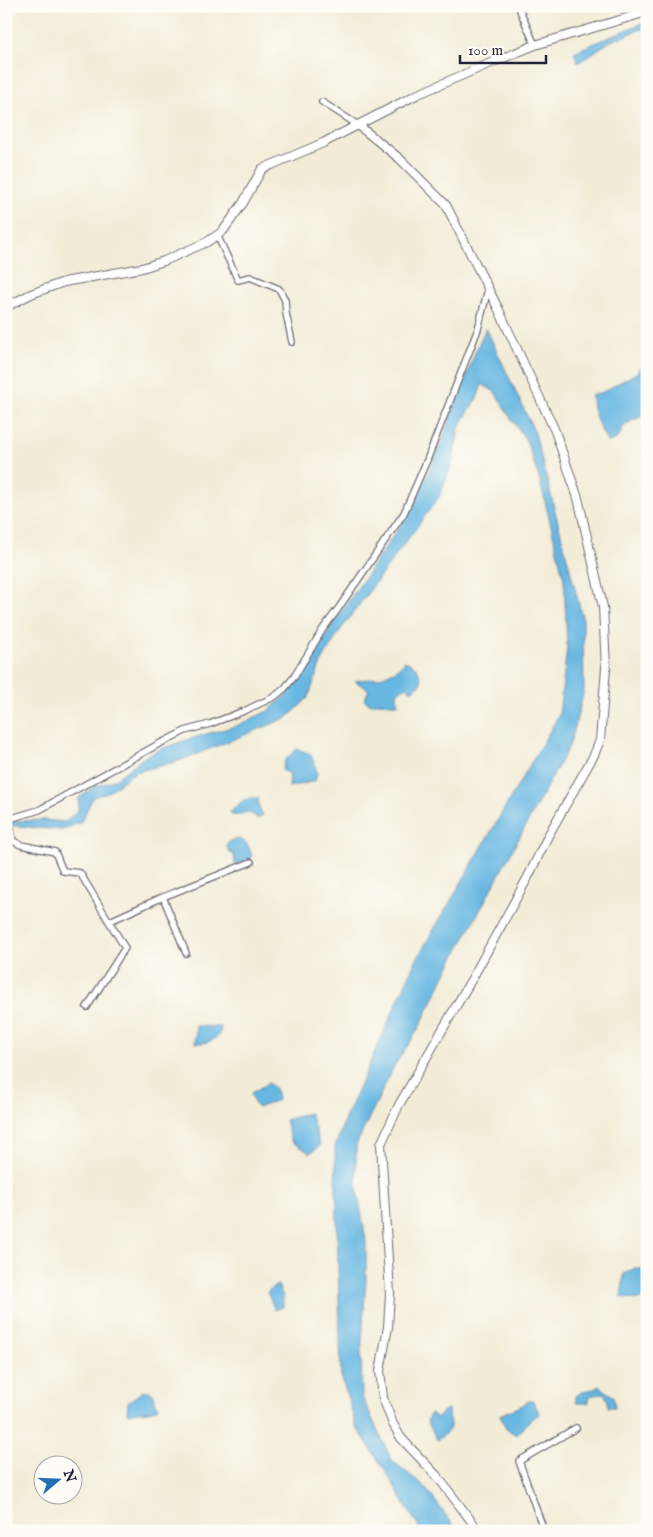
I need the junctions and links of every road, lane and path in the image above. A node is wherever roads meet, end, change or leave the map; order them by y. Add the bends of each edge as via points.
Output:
1 (518, 6) edge
2 (647, 12) edge
3 (535, 46) junction
4 (322, 102) dead end
5 (358, 125) junction
6 (217, 235) junction
7 (488, 288) junction
8 (6, 307) edge
9 (292, 342) dead end
10 (251, 862) dead end
11 (163, 897) junction
12 (110, 921) junction
13 (186, 953) dead end
14 (87, 1007) dead end
15 (576, 1428) dead end
16 (479, 1531) edge
17 (544, 1531) edge

1 - 3 street
2 - 3 main road
3 - 5 main road via 416,95
4 - 5 street
5 - 6 main road via 262,168 243,203
5 - 7 main road via 446,205
6 - 8 main road via 164,261 64,282
6 - 9 street via 238,280 250,277 279,289 285,300
7 - 12 street via 478,328 404,513 284,689 244,711 185,731 39,810 9,818 13,841 55,852 63,872 80,873
7 - 16 main road via 555,431 578,498 603,608 606,668 600,740 594,755 381,1144 390,1294 380,1371 383,1398 402,1438 437,1476
10 - 11 street
11 - 12 street
11 - 13 street
12 - 14 street via 126,948
15 - 17 street via 518,1461

